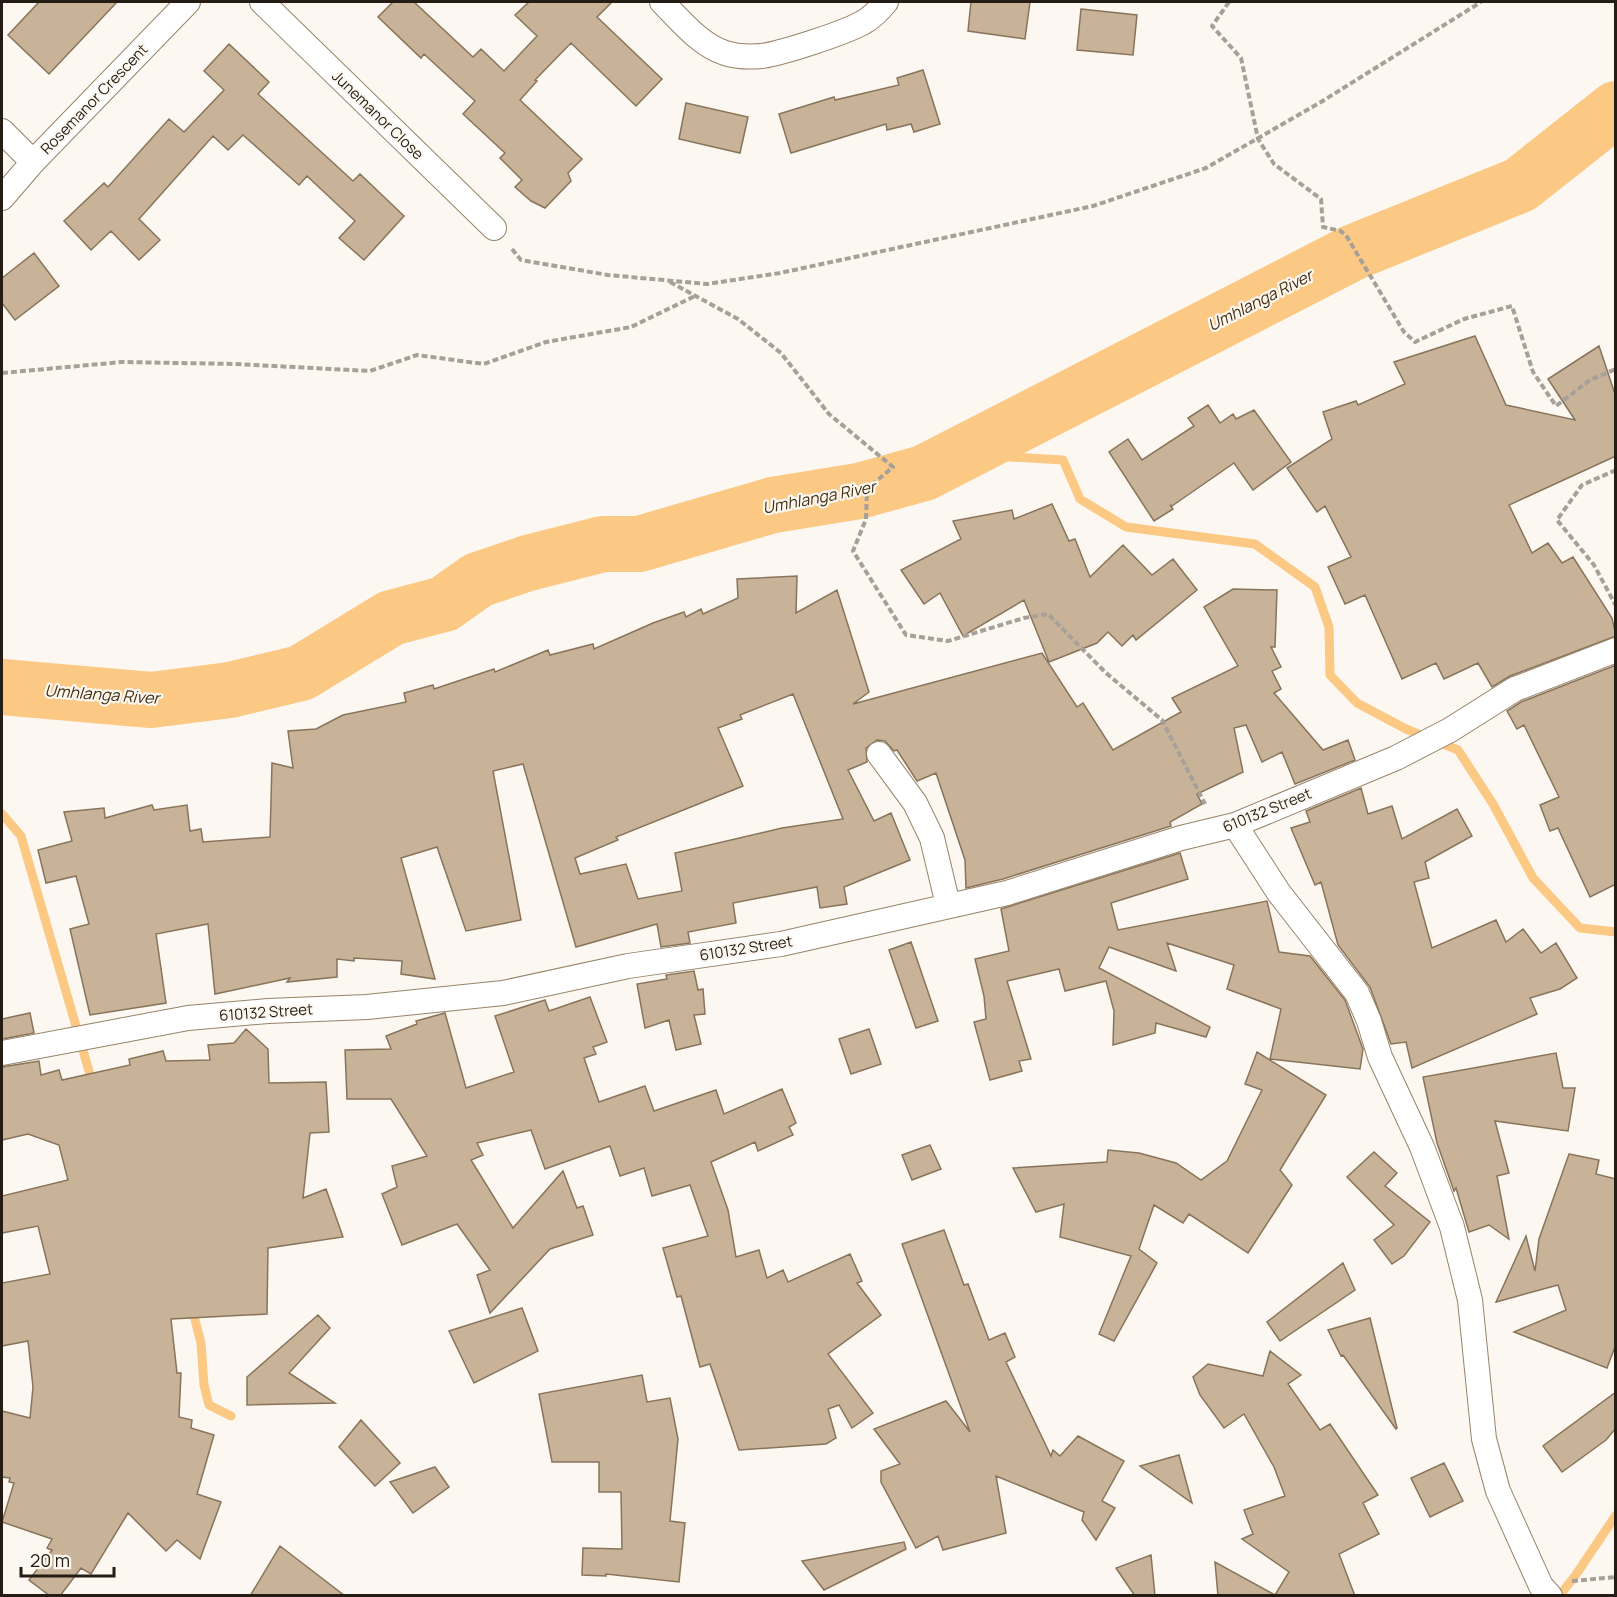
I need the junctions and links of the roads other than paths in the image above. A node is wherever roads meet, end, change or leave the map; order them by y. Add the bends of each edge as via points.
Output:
1 (188, 2) edge
2 (262, 2) edge
3 (662, 2) edge
4 (885, 2) edge
5 (2, 131) edge
6 (33, 162) junction
7 (2, 198) edge
8 (494, 228) road end
9 (1616, 650) edge
10 (879, 754) dead end
11 (1226, 828) junction
12 (948, 905) junction
13 (2, 1053) edge
14 (1550, 1596) edge

1 - 6 street, Rosemanor Crescent
2 - 8 street, Junemanor Close
3 - 4 street via 709,45 744,57 763,56 846,30 877,13
5 - 6 street
6 - 7 street, Rosemanor Crescent
9 - 11 street, 610132 Street via 1515,689 1403,755
10 - 12 street via 915,803 932,838
11 - 12 street, 610132 Street via 1182,838 1007,894
11 - 14 street via 1357,993 1369,1021 1380,1057 1422,1147 1452,1227 1470,1300 1484,1439 1498,1491 1541,1586
12 - 13 street, 610132 Street via 781,944 628,966 503,993 367,1007 188,1018

